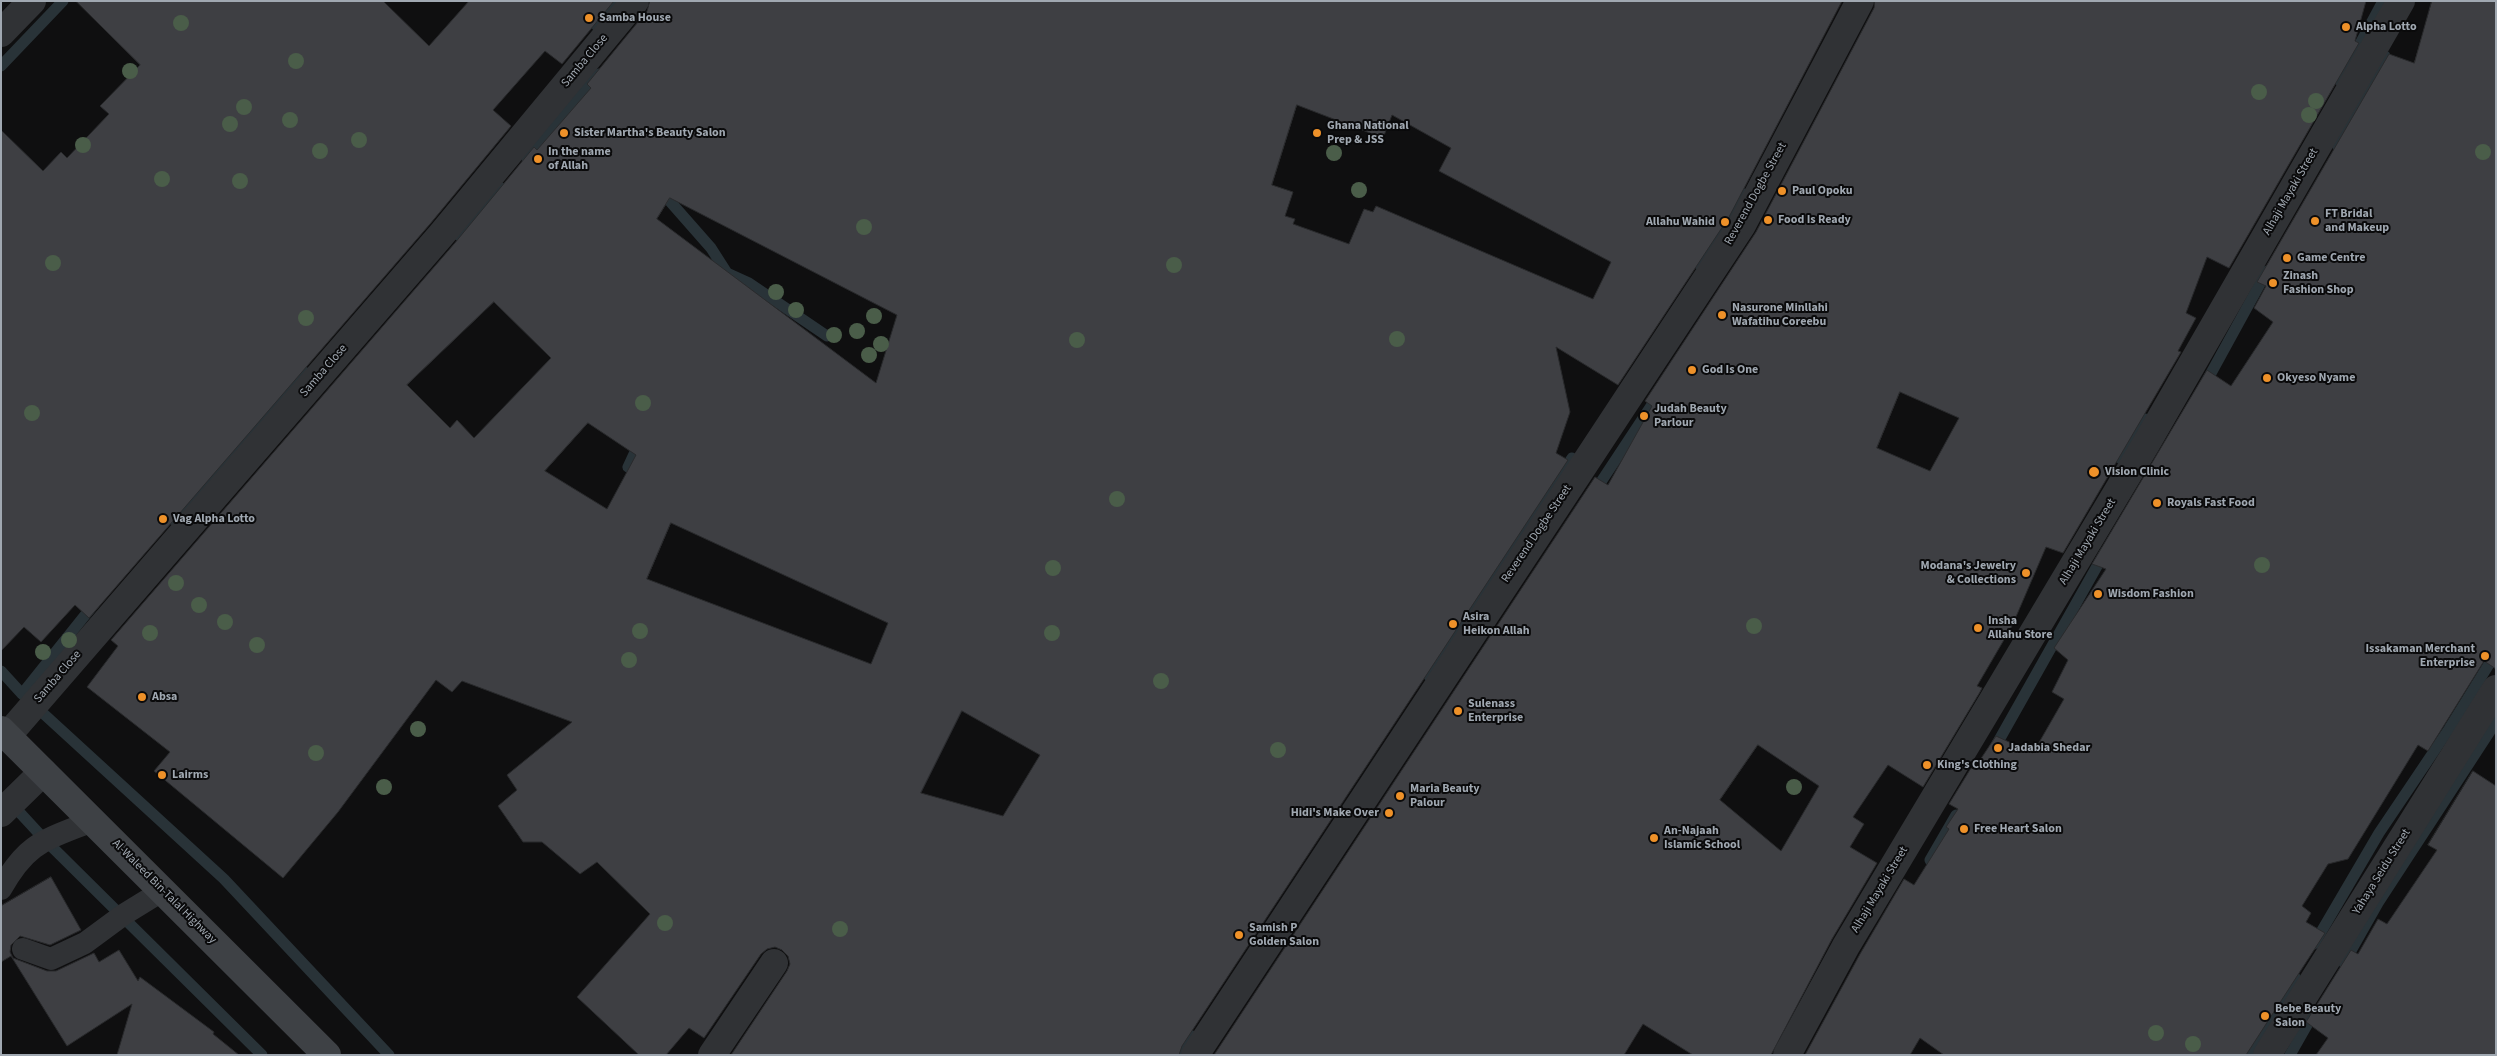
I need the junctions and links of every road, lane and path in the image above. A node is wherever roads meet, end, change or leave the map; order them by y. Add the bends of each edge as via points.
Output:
1 (32, 1) edge
2 (635, 1) edge
3 (1860, 1) edge
4 (2401, 1) edge
5 (1, 33) edge
6 (2496, 688) edge
7 (4, 733) edge
8 (43, 772) junction
9 (1, 812) edge
10 (92, 821) junction
11 (1, 889) edge
12 (162, 891) junction
13 (24, 949) dead end
14 (774, 964) dead end
15 (326, 1055) edge
16 (712, 1055) edge
17 (1194, 1055) edge
18 (1787, 1055) edge
19 (2267, 1055) edge

1 - 5 street
2 - 7 street, Samba Close via 397,286
3 - 17 street, Reverend Dogbe Street via 1742,225
4 - 18 street, Alhaji Mayaki Street via 2146,444 1846,946
6 - 19 street, Yahaya Seidu Street
7 - 8 street, Al-Waleed Bin-Talal Highway
8 - 9 street
8 - 10 street, Al-Waleed Bin-Talal Highway
10 - 11 lane via 45,840 28,851 10,872
10 - 12 street, Al-Waleed Bin-Talal Highway
12 - 13 lane via 85,943 51,959
12 - 15 street, Al-Waleed Bin-Talal Highway
14 - 16 street

